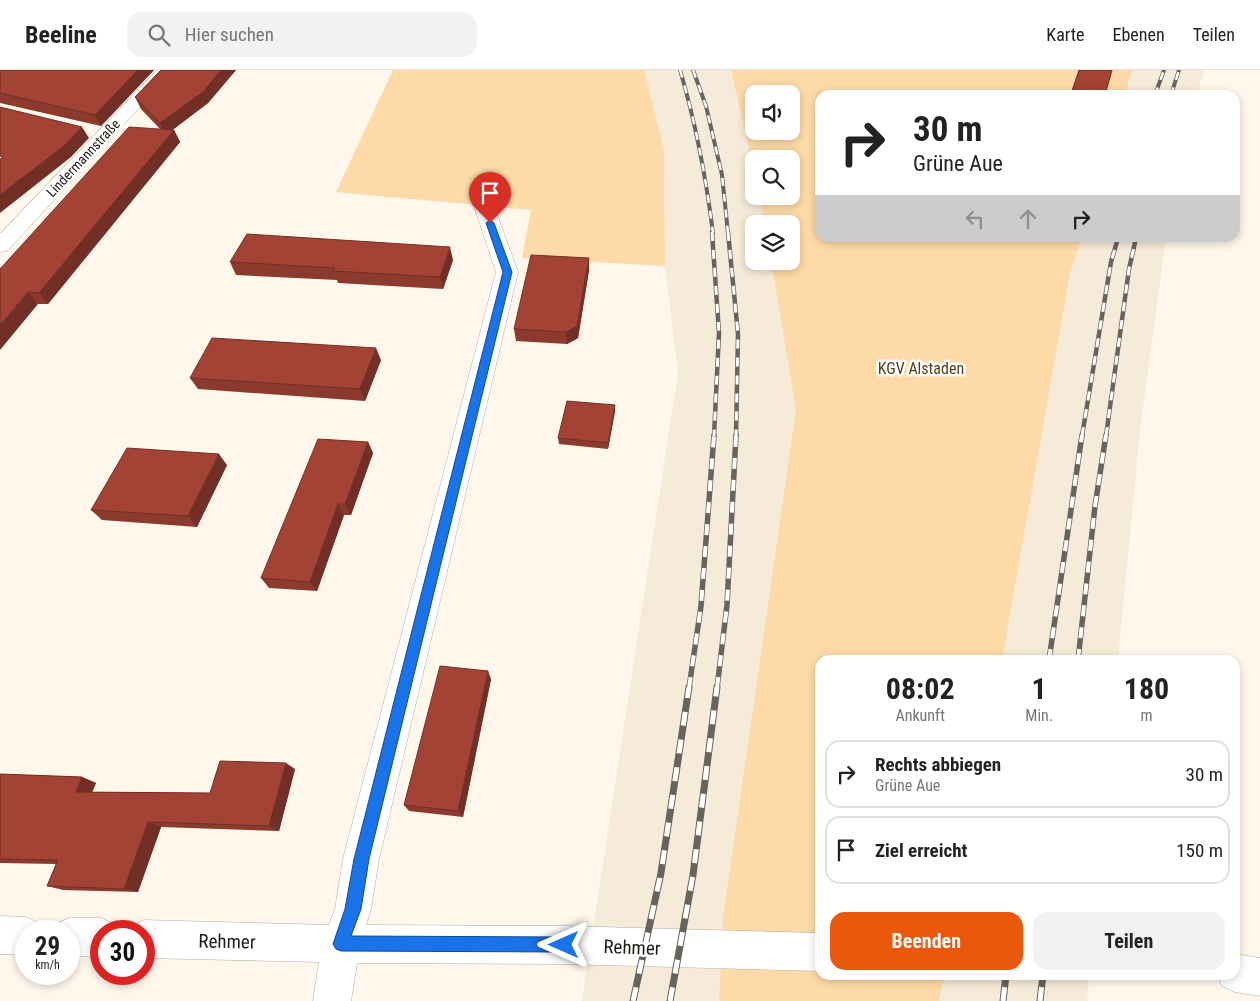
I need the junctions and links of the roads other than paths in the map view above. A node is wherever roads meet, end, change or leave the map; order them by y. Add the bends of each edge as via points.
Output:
1 (166, 70) edge
2 (86, 130) edge
3 (105, 134) junction
4 (484, 206) dead end
5 (0, 246) edge
6 (0, 935) edge
7 (15, 936) edge
8 (155, 938) edge
9 (341, 944) junction
10 (815, 952) edge
11 (1240, 974) edge
12 (1260, 977) edge
13 (332, 1001) edge

1 - 3 street, Lindermannstraße
2 - 3 street
3 - 5 street, Lindermannstraße
4 - 9 street via 507,272 361,859 353,909
6 - 7 street
8 - 9 street, Rehmer
9 - 10 street, Rehmer via 564,945
9 - 13 street
11 - 12 street

